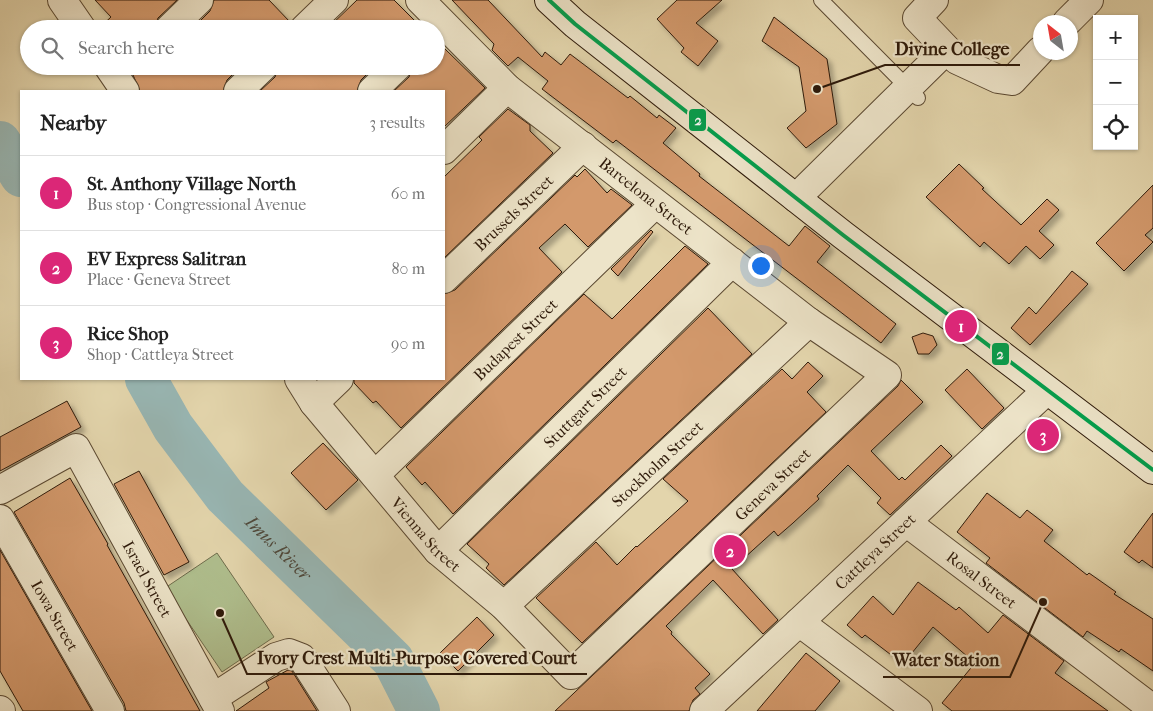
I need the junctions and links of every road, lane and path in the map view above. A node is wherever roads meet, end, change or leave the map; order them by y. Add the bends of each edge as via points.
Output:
1 (62, 0) edge
2 (199, 0) edge
3 (334, 0) edge
4 (420, 0) edge
5 (549, 0) edge
6 (821, 0) edge
7 (934, 0) edge
8 (1089, 0) edge
9 (1074, 15) edge
10 (76, 20) edge
11 (178, 20) edge
12 (313, 20) edge
13 (434, 20) edge
14 (445, 32) edge
15 (952, 55) junction
16 (1033, 58) edge
17 (255, 75) edge
18 (389, 75) edge
19 (508, 88) junction
20 (239, 90) edge
21 (373, 90) edge
22 (913, 93) junction
23 (583, 146) junction
24 (445, 149) edge
25 (802, 202) junction
26 (655, 204) junction
27 (732, 262) junction
28 (445, 278) edge
29 (809, 322) junction
30 (887, 375) joint
31 (300, 380) edge
32 (338, 380) edge
33 (1046, 390) junction
34 (314, 403) junction
35 (1153, 470) edge
36 (375, 475) junction
37 (0, 490) edge
38 (0, 519) edge
39 (906, 522) junction
40 (438, 551) junction
41 (504, 606) junction
42 (800, 622) junction
43 (571, 676) joint
44 (216, 704) edge
45 (1153, 709) edge
46 (110, 711) edge
47 (336, 711) edge
48 (704, 711) edge
49 (918, 711) edge

1 - 10 street
2 - 11 street
3 - 12 street
4 - 13 street, Barcelona Street
5 - 25 street via 575,24
6 - 22 lane
7 - 15 street via 917,18
8 - 9 street
14 - 19 street, Barcelona Street
15 - 16 street via 998,79 1012,81
15 - 22 street
17 - 20 street
18 - 21 street
19 - 23 street, Barcelona Street
19 - 24 street
22 - 25 street
23 - 26 street, Barcelona Street
23 - 28 street, Brussels Street
25 - 33 street
26 - 27 street, Barcelona Street
26 - 36 street, Budapest Street
27 - 29 street, Barcelona Street
27 - 40 street, Stuttgart Street
29 - 30 street, Barcelona Street
29 - 41 street, Stockholm Street
30 - 43 street, Geneva Street
31 - 34 street, Vienna Street
32 - 34 street
33 - 35 street
33 - 39 street, Cattleya Street
34 - 36 street, Vienna Street
36 - 40 street, Vienna Street
37 - 44 street, Israel Street via 76,448
38 - 46 street, Iowa Street
39 - 42 street, Cattleya Street
39 - 45 street, Rosal Street
40 - 41 street, Vienna Street
41 - 43 street, Vienna Street
42 - 48 street, Cattleya Street
42 - 49 street
44 - 47 street via 276,657 289,653 302,658

